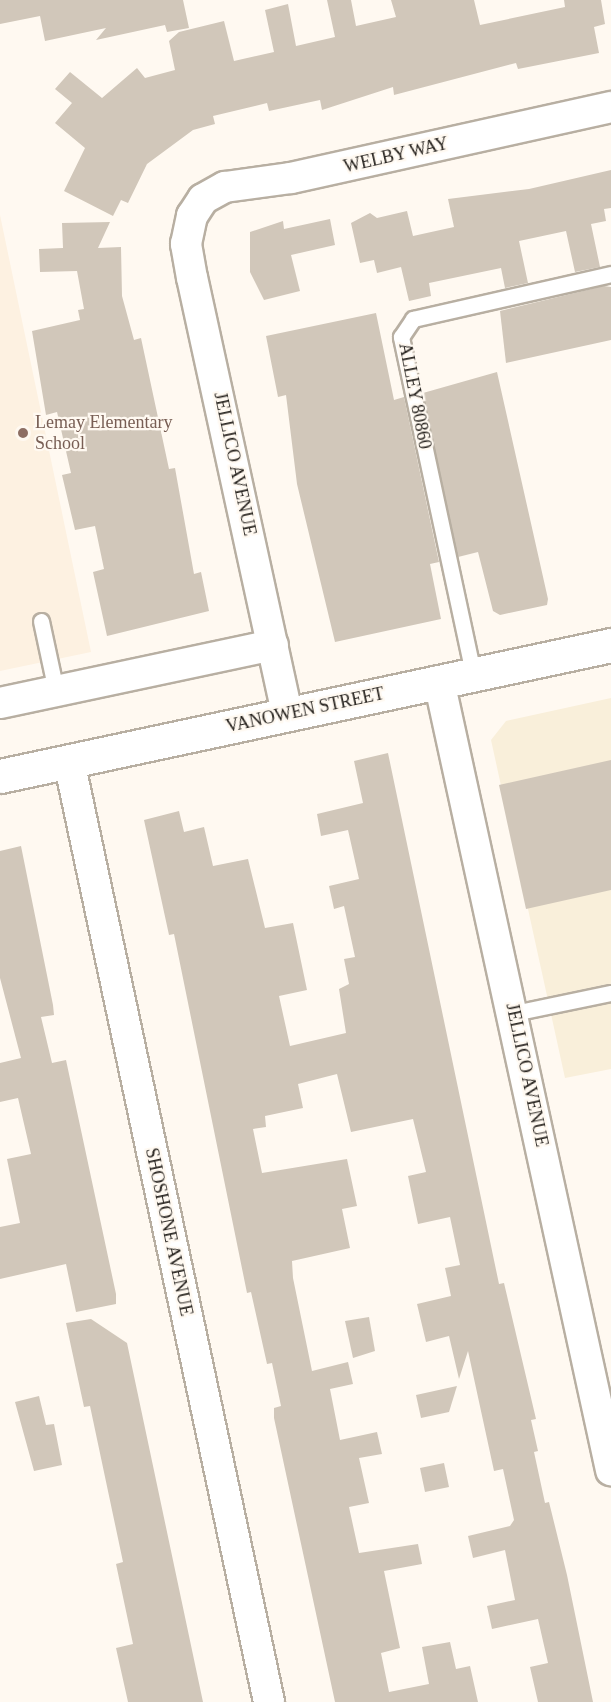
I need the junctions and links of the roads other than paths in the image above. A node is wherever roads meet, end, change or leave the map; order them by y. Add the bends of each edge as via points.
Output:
1 (611, 108) edge
2 (192, 216) joint
3 (611, 274) edge
4 (41, 621) dead end
5 (273, 645) junction
6 (611, 645) edge
7 (473, 673) junction
8 (439, 681) junction
9 (56, 691) junction
10 (0, 703) edge
11 (287, 713) junction
12 (69, 761) junction
13 (0, 776) edge
14 (611, 993) edge
15 (514, 1013) junction
16 (611, 1470) edge
17 (269, 1702) edge

1 - 2 street, WELBY WAY via 291,178 225,187 203,199
2 - 5 street, JELLICO AVENUE via 186,244
3 - 7 lane, ALLEY 80860 via 413,319 401,337
4 - 9 lane
5 - 9 street
5 - 11 street, JELLICO AVENUE
6 - 7 main road, VANOWEN STREET
7 - 8 main road, VANOWEN STREET
8 - 11 main road, VANOWEN STREET
8 - 15 street, JELLICO AVENUE
9 - 10 street
11 - 12 main road, VANOWEN STREET
12 - 13 main road, VANOWEN STREET
12 - 17 street, SHOSHONE AVENUE
14 - 15 lane
15 - 16 street, JELLICO AVENUE

